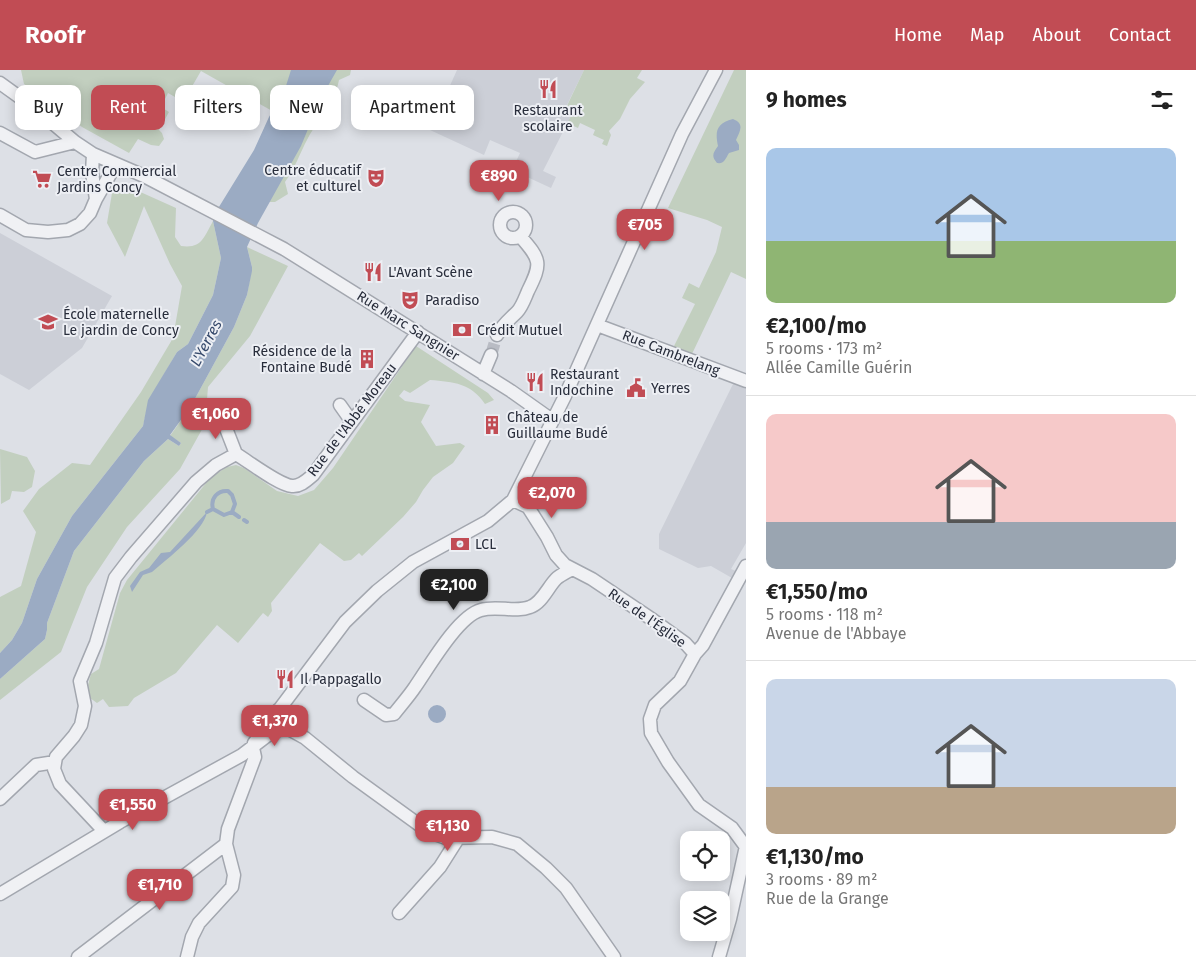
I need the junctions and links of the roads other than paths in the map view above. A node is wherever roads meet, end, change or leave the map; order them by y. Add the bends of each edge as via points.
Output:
1 (716, 70) edge
2 (0, 82) edge
3 (0, 133) edge
4 (75, 142) junction
5 (93, 154) junction
6 (116, 164) junction
7 (96, 199) junction
8 (0, 215) edge
9 (520, 236) dead end
10 (596, 325) junction
11 (418, 332) junction
12 (497, 335) tunnel mouth
13 (490, 355) tunnel mouth
14 (483, 374) junction
15 (746, 382) edge
16 (340, 405) dead end
17 (222, 418) dead end
18 (552, 420) junction
19 (352, 422) junction
20 (236, 454) junction
21 (513, 500) junction
22 (746, 566) edge
23 (572, 569) junction
24 (695, 654) junction
25 (364, 700) dead end
26 (278, 710) junction
27 (284, 727) junction
28 (253, 748) junction
29 (55, 762) junction
30 (0, 799) edge
31 (104, 831) junction
32 (459, 838) junction
33 (226, 844) junction
34 (746, 846) edge
35 (0, 894) edge
36 (399, 913) dead end
37 (78, 957) edge
38 (187, 957) edge
39 (614, 957) edge
40 (719, 957) edge

1 - 10 street via 682,134
2 - 4 street
3 - 4 street via 35,152
4 - 5 street
5 - 6 street
5 - 7 street
6 - 7 street
6 - 11 street, Rue Marc Sangnier via 261,236
7 - 8 street via 90,213 80,224 68,230 26,230
9 - 12 street via 529,246 538,267 518,310 502,324
10 - 15 street, Rue Cambrelang
10 - 18 street
11 - 14 street, Rue Marc Sangnier
11 - 19 street, Rue de l'Abbé Moreau
13 - 14 street
14 - 18 street, Rue Marc Sangnier
16 - 19 street
17 - 20 street
18 - 21 street
19 - 20 street, Rue de l'Abbé Moreau via 304,483 293,486 280,481
20 - 29 street via 216,464 196,482 115,578 96,643 80,681 85,706 81,725 56,756
21 - 23 street, Rue de l'Église via 528,507 556,555
21 - 26 street via 488,521 414,562 377,590 344,622
22 - 24 street
23 - 24 street, Rue de l'Église via 653,620
23 - 25 street via 557,578 531,607 480,610 466,618 394,714 386,715
24 - 34 street, Rue de l'Église via 680,681 655,705 650,719 651,733 699,805 732,828
26 - 27 street
26 - 28 street
27 - 28 street
27 - 32 street via 304,738 429,832 446,838
28 - 31 street
28 - 33 street via 255,757 228,829
29 - 30 street via 36,765
29 - 31 street via 54,769 60,784
31 - 35 street
32 - 36 street via 440,866
32 - 39 street via 503,839 523,848 566,888
33 - 37 street
33 - 38 street via 234,875 232,887 199,923
34 - 40 street

